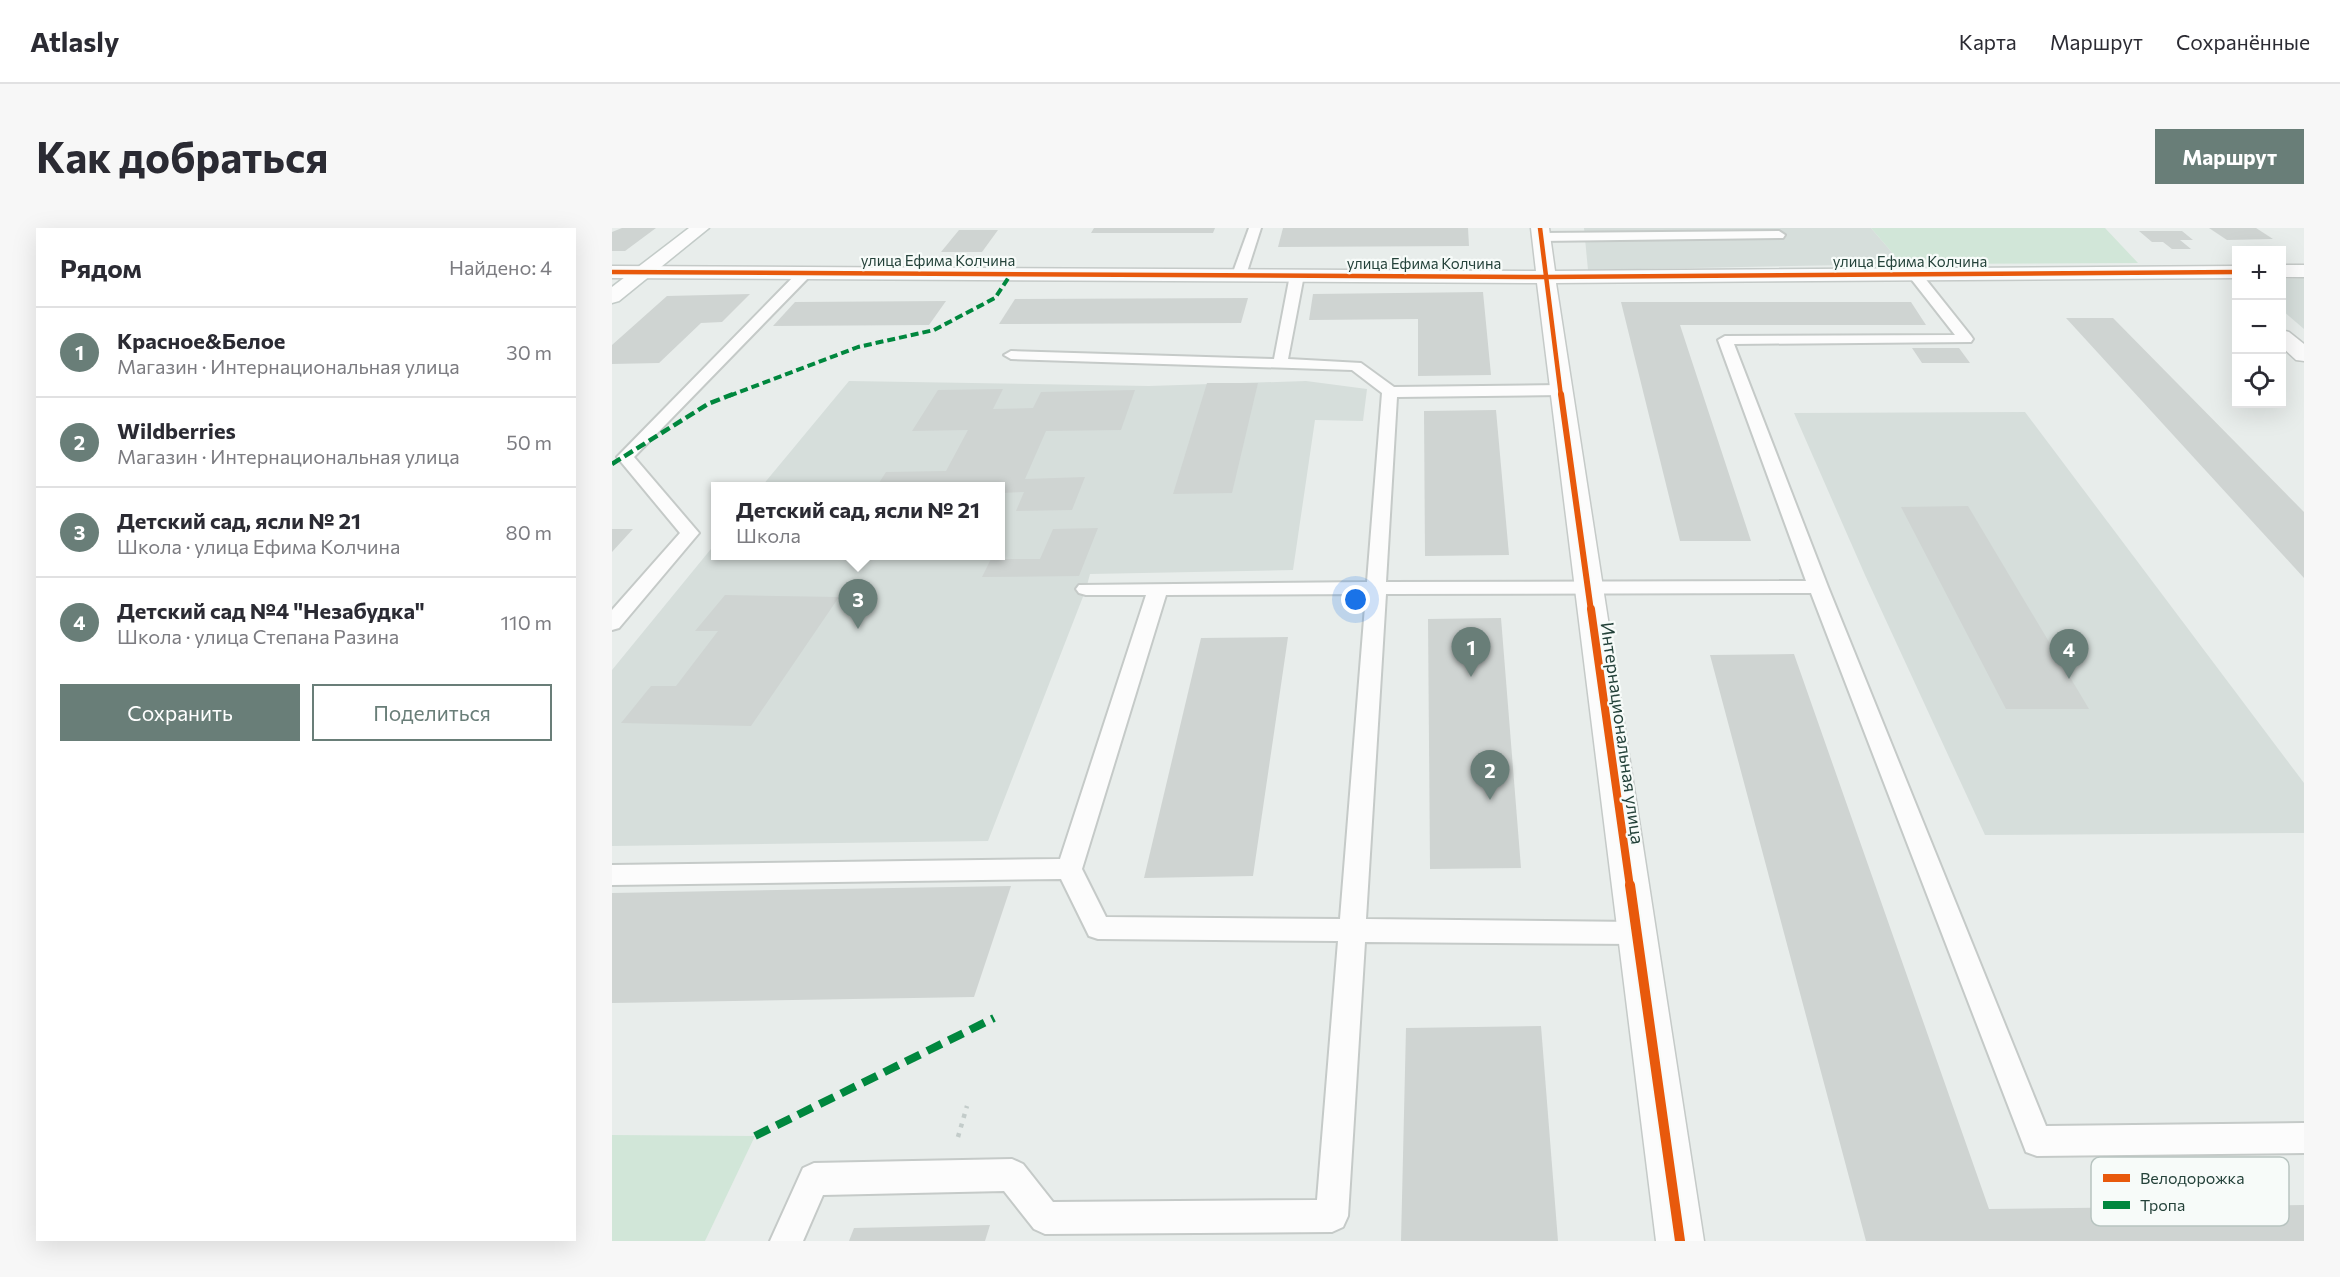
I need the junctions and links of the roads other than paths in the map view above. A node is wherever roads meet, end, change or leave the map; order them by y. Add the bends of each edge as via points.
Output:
1 (700, 228) edge
2 (1255, 228) edge
3 (1541, 232) edge
4 (1779, 235) dead end
5 (2286, 271) edge
6 (2304, 271) edge
7 (2232, 272) edge
8 (612, 273) edge
9 (642, 273) junction
10 (806, 273) junction
11 (2207, 273) junction
12 (1916, 274) junction
13 (1239, 275) junction
14 (1297, 275) junction
15 (1546, 277) junction
16 (2229, 291) dead end
17 (612, 297) edge
18 (2286, 339) edge
19 (1011, 355) dead end
20 (2304, 355) edge
21 (1280, 364) junction
22 (1560, 390) junction
23 (1390, 392) junction
24 (1818, 587) junction
25 (1086, 589) dead end
26 (1158, 589) junction
27 (1376, 589) junction
28 (1588, 589) junction
29 (612, 623) edge
30 (1069, 869) junction
31 (612, 875) edge
32 (1352, 929) junction
33 (1636, 933) junction
34 (2304, 1138) edge
35 (786, 1241) edge
36 (1680, 1241) edge

1 - 9 street
2 - 13 lane
3 - 4 lane
3 - 15 street, Интернациональная улица
5 - 6 street
7 - 11 street, улица Ефима Колчина
8 - 9 street, улица Ефима Колчина
9 - 10 street, улица Ефима Колчина
9 - 17 street
10 - 13 street, улица Ефима Колчина
10 - 29 lane via 625,457 690,533
11 - 12 street, улица Ефима Колчина
11 - 16 street
12 - 15 street, улица Ефима Колчина
12 - 24 lane via 1966,339 1725,340
13 - 14 street, улица Ефима Колчина
14 - 15 street, улица Ефима Колчина
14 - 21 lane
15 - 22 street, Интернациональная улица
18 - 20 street
19 - 21 lane
21 - 23 lane via 1356,366
22 - 23 lane
22 - 28 street, Интернациональная улица
23 - 27 lane
24 - 28 lane
24 - 34 lane via 2037,1141
25 - 26 lane
26 - 27 lane
26 - 30 lane
27 - 28 lane
27 - 32 lane
28 - 33 street, Интернациональная улица
30 - 31 lane
30 - 32 lane via 1098,928
32 - 33 lane
32 - 35 lane via 1332,1216 1045,1218 1012,1174 813,1179
33 - 36 street, Интернациональная улица

